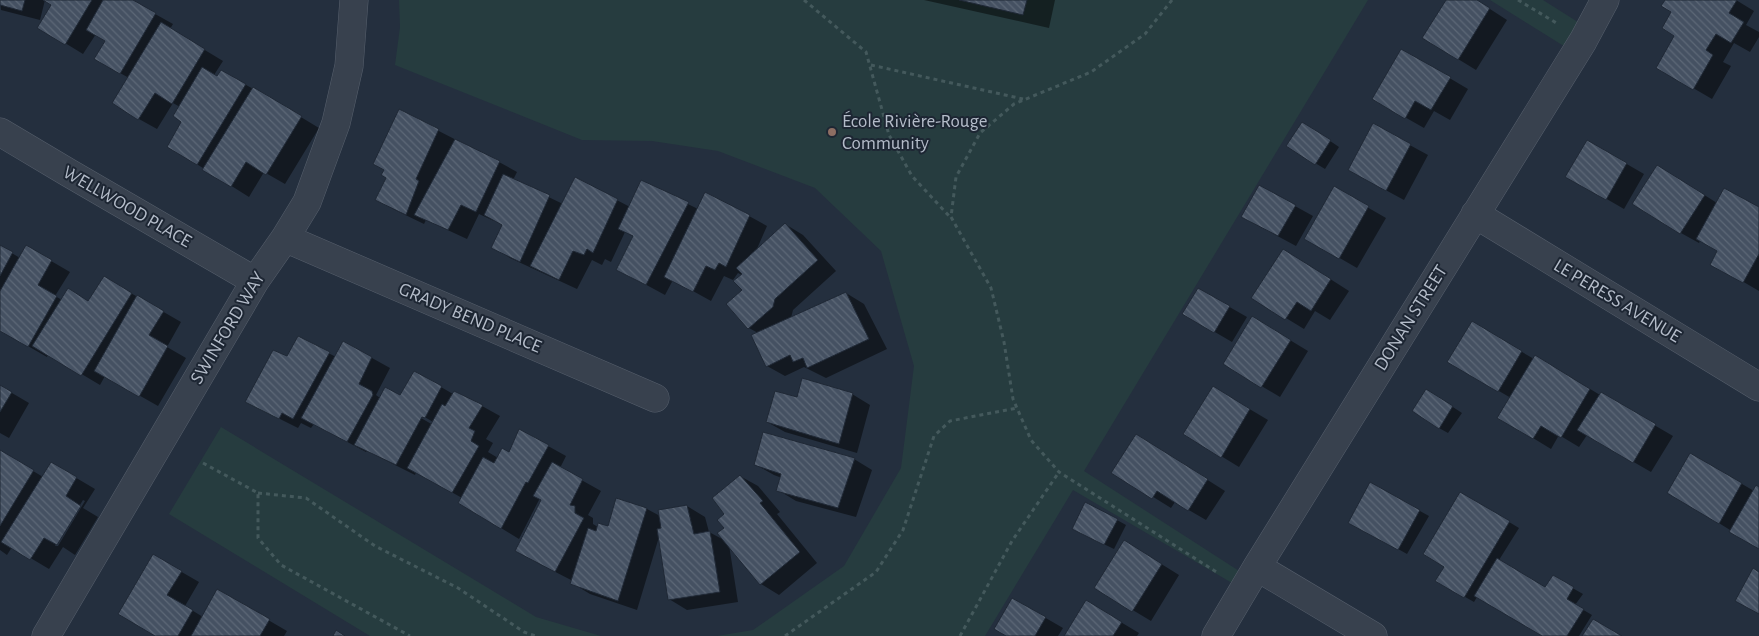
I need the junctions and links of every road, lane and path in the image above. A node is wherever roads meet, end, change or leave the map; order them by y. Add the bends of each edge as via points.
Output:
1 (354, 0) edge
2 (804, 0) edge
3 (1172, 0) edge
4 (1518, 0) edge
5 (1605, 0) edge
6 (1583, 41) junction
7 (870, 64) junction
8 (1024, 100) junction
9 (0, 132) edge
10 (1476, 214) junction
11 (951, 217) junction
12 (285, 238) junction
13 (255, 281) junction
14 (1759, 387) edge
15 (655, 398) dead end
16 (1017, 408) junction
17 (203, 463) dead end
18 (1059, 472) junction
19 (258, 493) junction
20 (1250, 579) junction
21 (46, 636) edge
22 (410, 636) edge
23 (536, 636) edge
24 (785, 636) edge
25 (960, 636) edge
26 (1216, 636) edge
27 (1373, 636) edge

1 - 12 street, SWINFORD WAY via 349,66 336,123 307,202
2 - 7 path via 866,52
3 - 8 path via 1145,34 1090,72
4 - 6 path
5 - 6 street, DONAN STREET
6 - 10 street, DONAN STREET
7 - 8 path
7 - 11 path via 889,136 912,176
8 - 11 path via 1014,104 980,133 956,177
9 - 13 street, WELLWOOD PLACE
10 - 14 street, LE PERESS AVENUE
10 - 20 street, DONAN STREET
11 - 16 path via 992,288
12 - 13 street, SWINFORD WAY
12 - 15 street, GRADY BEND PLACE
13 - 21 street, SWINFORD WAY
16 - 18 path via 1031,440
16 - 24 path via 950,421 934,436 903,530 876,572
17 - 19 path
18 - 20 path
18 - 25 path via 1012,541
19 - 22 path via 258,538 281,564
19 - 23 path via 306,498 375,546 458,588 524,632
20 - 26 street, DONAN STREET
20 - 27 street

